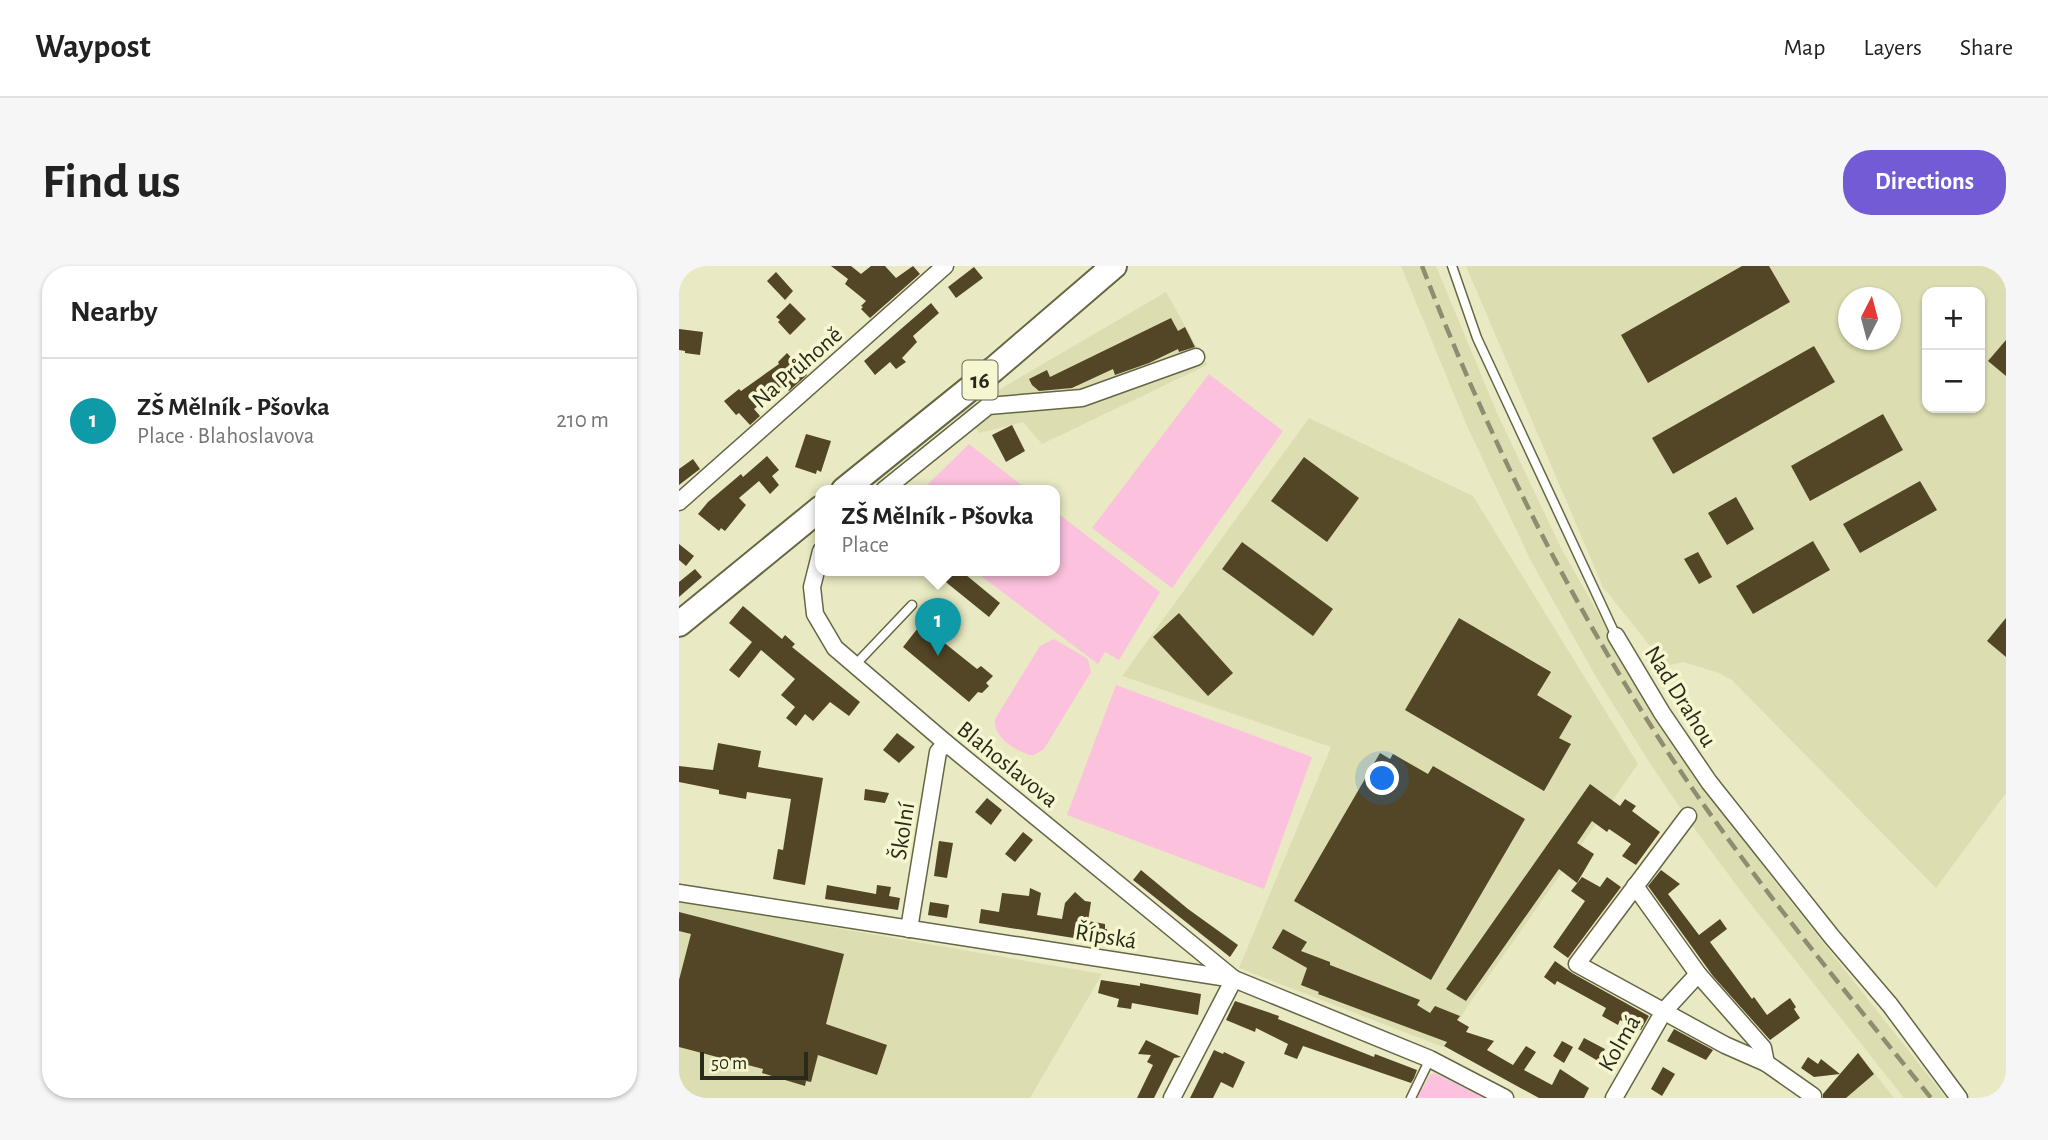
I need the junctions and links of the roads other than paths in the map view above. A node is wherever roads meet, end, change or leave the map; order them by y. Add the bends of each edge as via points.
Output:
1 (945, 266) edge
2 (1114, 266) edge
3 (1452, 266) edge
4 (1196, 357) dead end
5 (850, 485) edge
6 (890, 485) edge
7 (679, 502) edge
8 (815, 513) edge
9 (815, 574) edge
10 (912, 605) dead end
11 (679, 624) edge
12 (1616, 636) joint
13 (855, 665) junction
14 (946, 743) junction
15 (1688, 816) dead end
16 (1636, 886) junction
17 (679, 893) edge
18 (909, 929) junction
19 (1699, 974) junction
20 (1234, 979) junction
21 (1664, 1011) junction
22 (1430, 1059) junction
23 (1766, 1063) junction
24 (1812, 1097) edge
25 (1172, 1098) edge
26 (1411, 1098) edge
27 (1505, 1098) edge
28 (1614, 1098) edge
29 (1959, 1098) edge

1 - 7 street, Na Průhoně
2 - 5 main road, 16
3 - 12 lane, Nad Drahou via 1477,338
4 - 6 street via 1082,398 988,406
8 - 11 main road
9 - 13 street, Blahoslavova via 815,614 835,648
10 - 13 lane
12 - 29 street, Nad Drahou via 1709,782 1890,1005
13 - 14 street, Blahoslavova
14 - 18 street, Školní via 938,752
14 - 20 street, Blahoslavova
15 - 16 street
16 - 19 street
16 - 21 street via 1577,964
17 - 18 street, Řípská
18 - 20 street, Řípská
19 - 21 street, Kolmá
19 - 23 street via 1763,1048
20 - 22 street, Řípská
20 - 25 street
21 - 23 street
21 - 28 street, Kolmá
22 - 26 lane
22 - 27 street, Řípská
23 - 24 street

